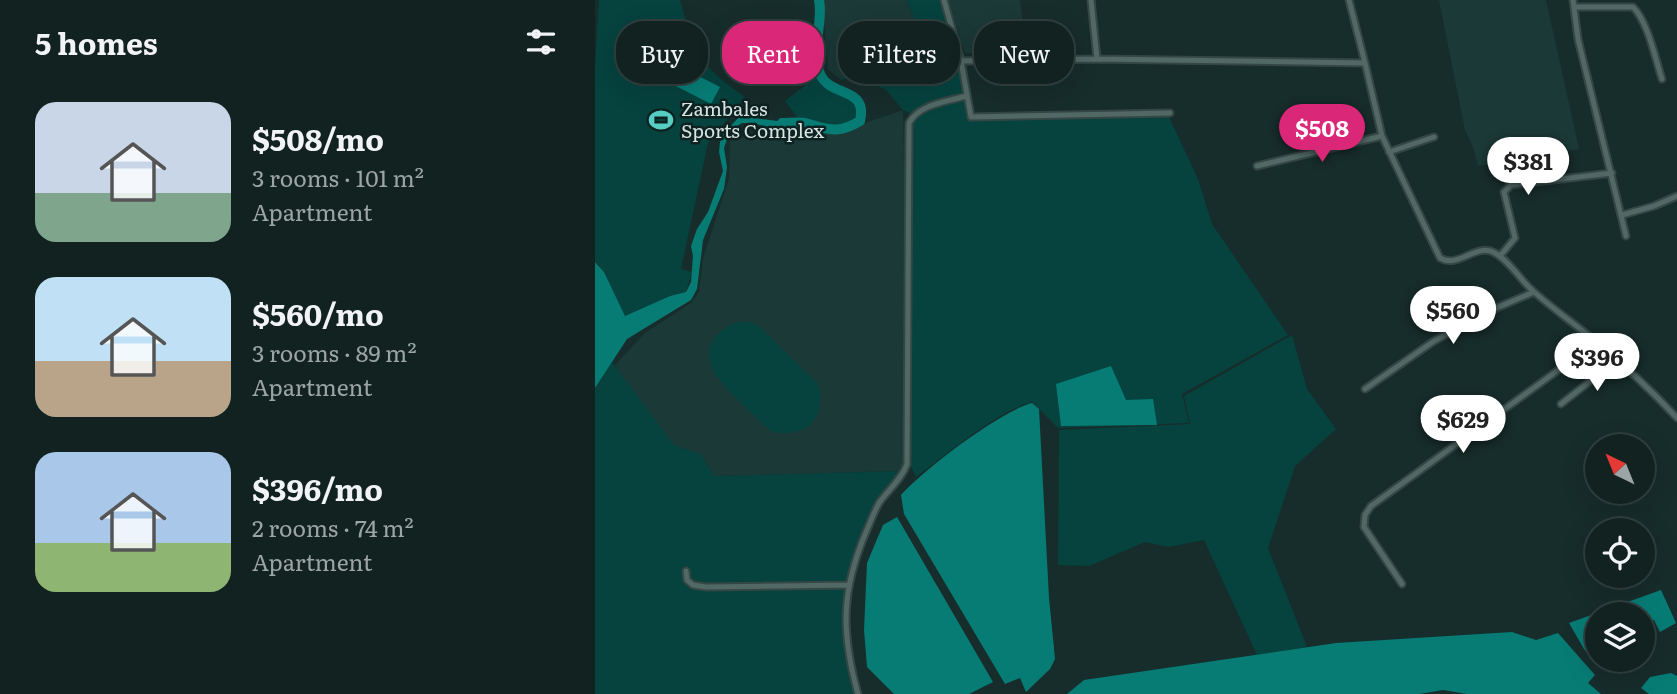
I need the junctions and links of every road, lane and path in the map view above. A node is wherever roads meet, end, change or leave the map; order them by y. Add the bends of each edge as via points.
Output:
1 (944, 0) edge
2 (1091, 0) edge
3 (1349, 0) edge
4 (1573, 0) edge
5 (1574, 8) junction
6 (1097, 59) junction
7 (961, 61) junction
8 (1365, 63) junction
9 (1661, 79) dead end
10 (966, 96) junction
11 (1170, 113) dead end
12 (1382, 136) junction
13 (1434, 137) dead end
14 (1389, 152) junction
15 (1257, 166) dead end
16 (1612, 173) junction
17 (1677, 196) edge
18 (1622, 215) junction
19 (1626, 236) dead end
20 (1500, 256) junction
21 (1534, 292) junction
22 (1597, 342) junction
23 (1617, 360) junction
24 (1365, 389) dead end
25 (1561, 404) dead end
26 (1677, 418) edge
27 (686, 571) dead end
28 (1402, 584) dead end
29 (848, 585) junction
30 (858, 694) edge

1 - 7 street
2 - 6 street
3 - 8 street
4 - 5 street
5 - 9 street via 1633,7 1652,46
5 - 16 street
6 - 7 street
6 - 8 street
7 - 10 street
8 - 12 street
10 - 11 street via 971,117
10 - 29 street via 921,109 909,124 907,464 878,504
12 - 14 street
12 - 15 street
13 - 14 street
14 - 20 street via 1440,258 1455,261 1481,250
16 - 18 street
16 - 20 street via 1506,188 1515,238
17 - 18 street
18 - 19 street
20 - 21 street
21 - 22 street
21 - 24 street via 1434,341
22 - 23 street
22 - 28 street via 1371,506 1364,527
23 - 25 street
23 - 26 street
27 - 29 street via 693,585 706,587
29 - 30 street via 846,626

